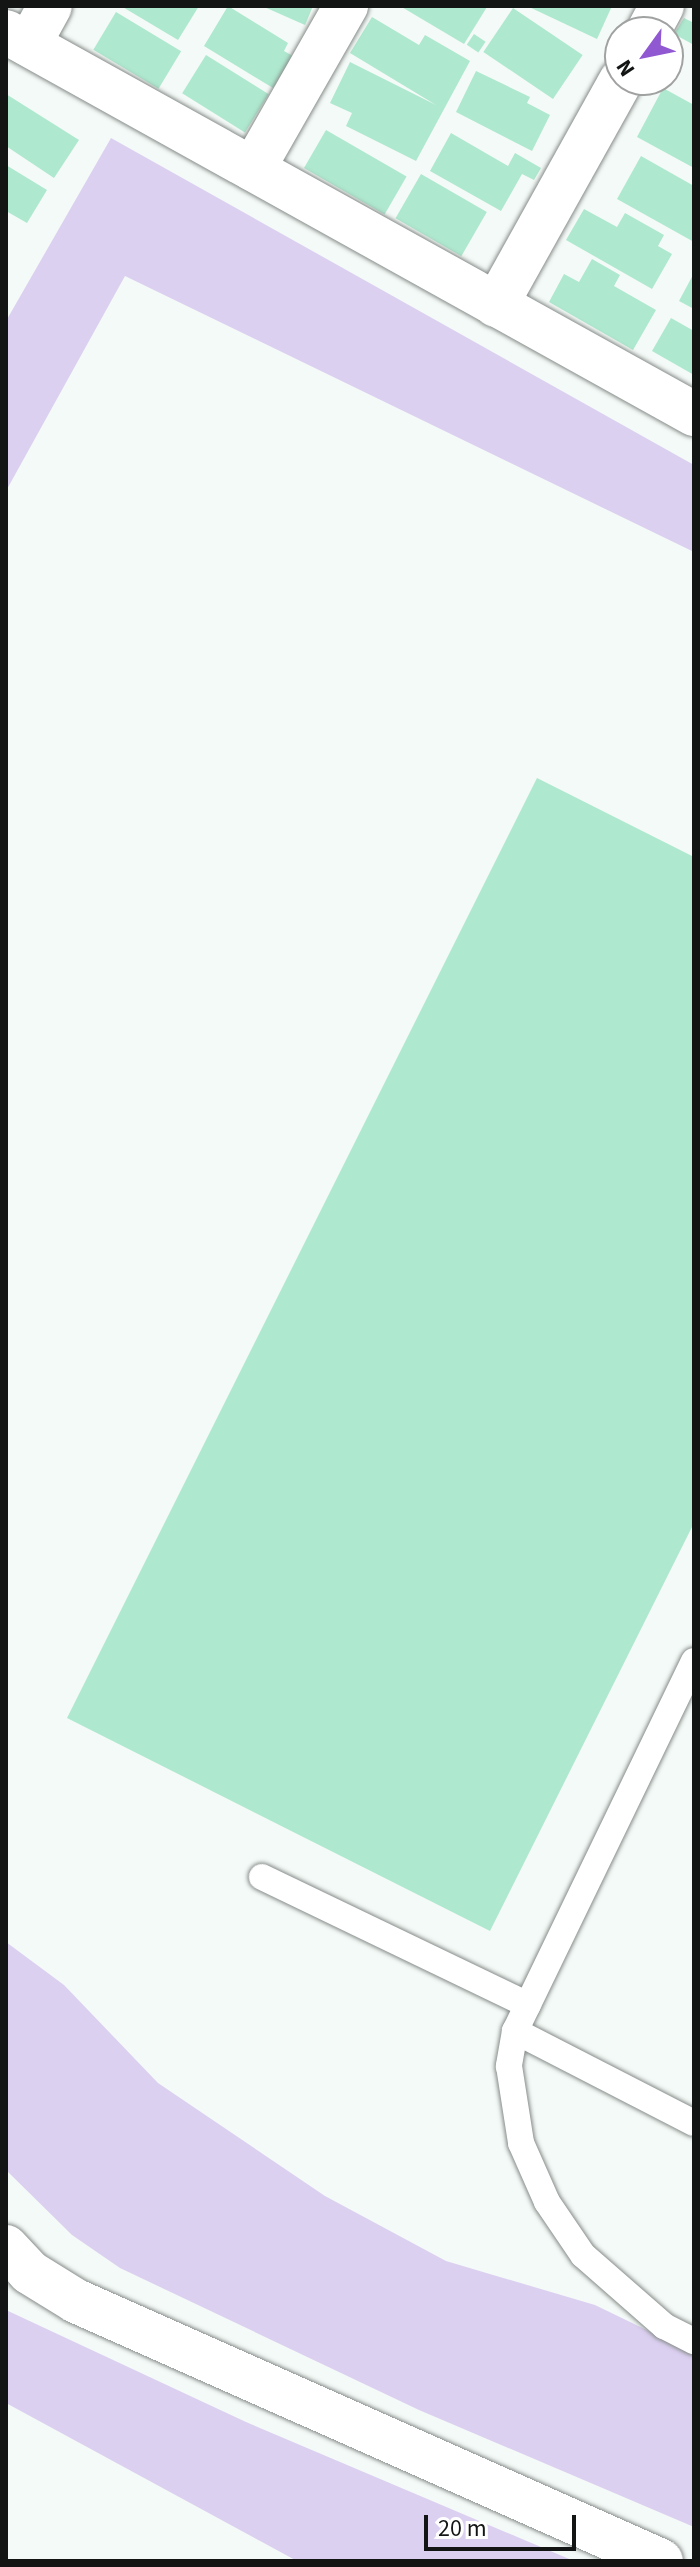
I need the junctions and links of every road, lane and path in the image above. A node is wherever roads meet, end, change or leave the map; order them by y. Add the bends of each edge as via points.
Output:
1 (50, 6) edge
2 (346, 6) edge
3 (17, 38) edge
4 (612, 96) edge
5 (253, 169) junction
6 (496, 305) junction
7 (694, 414) edge
8 (694, 1661) edge
9 (262, 1877) dead end
10 (528, 2005) junction
11 (515, 2031) junction
12 (694, 2123) edge
13 (6, 2247) edge
14 (694, 2341) edge
15 (661, 2561) edge

1 - 3 street
2 - 5 street
3 - 5 street
4 - 6 street
5 - 6 street
6 - 7 street
8 - 10 lane
9 - 10 lane
10 - 11 lane
11 - 12 lane
11 - 14 lane via 509,2066 521,2143 547,2202 583,2255 664,2326
13 - 15 street via 29,2272 76,2301

